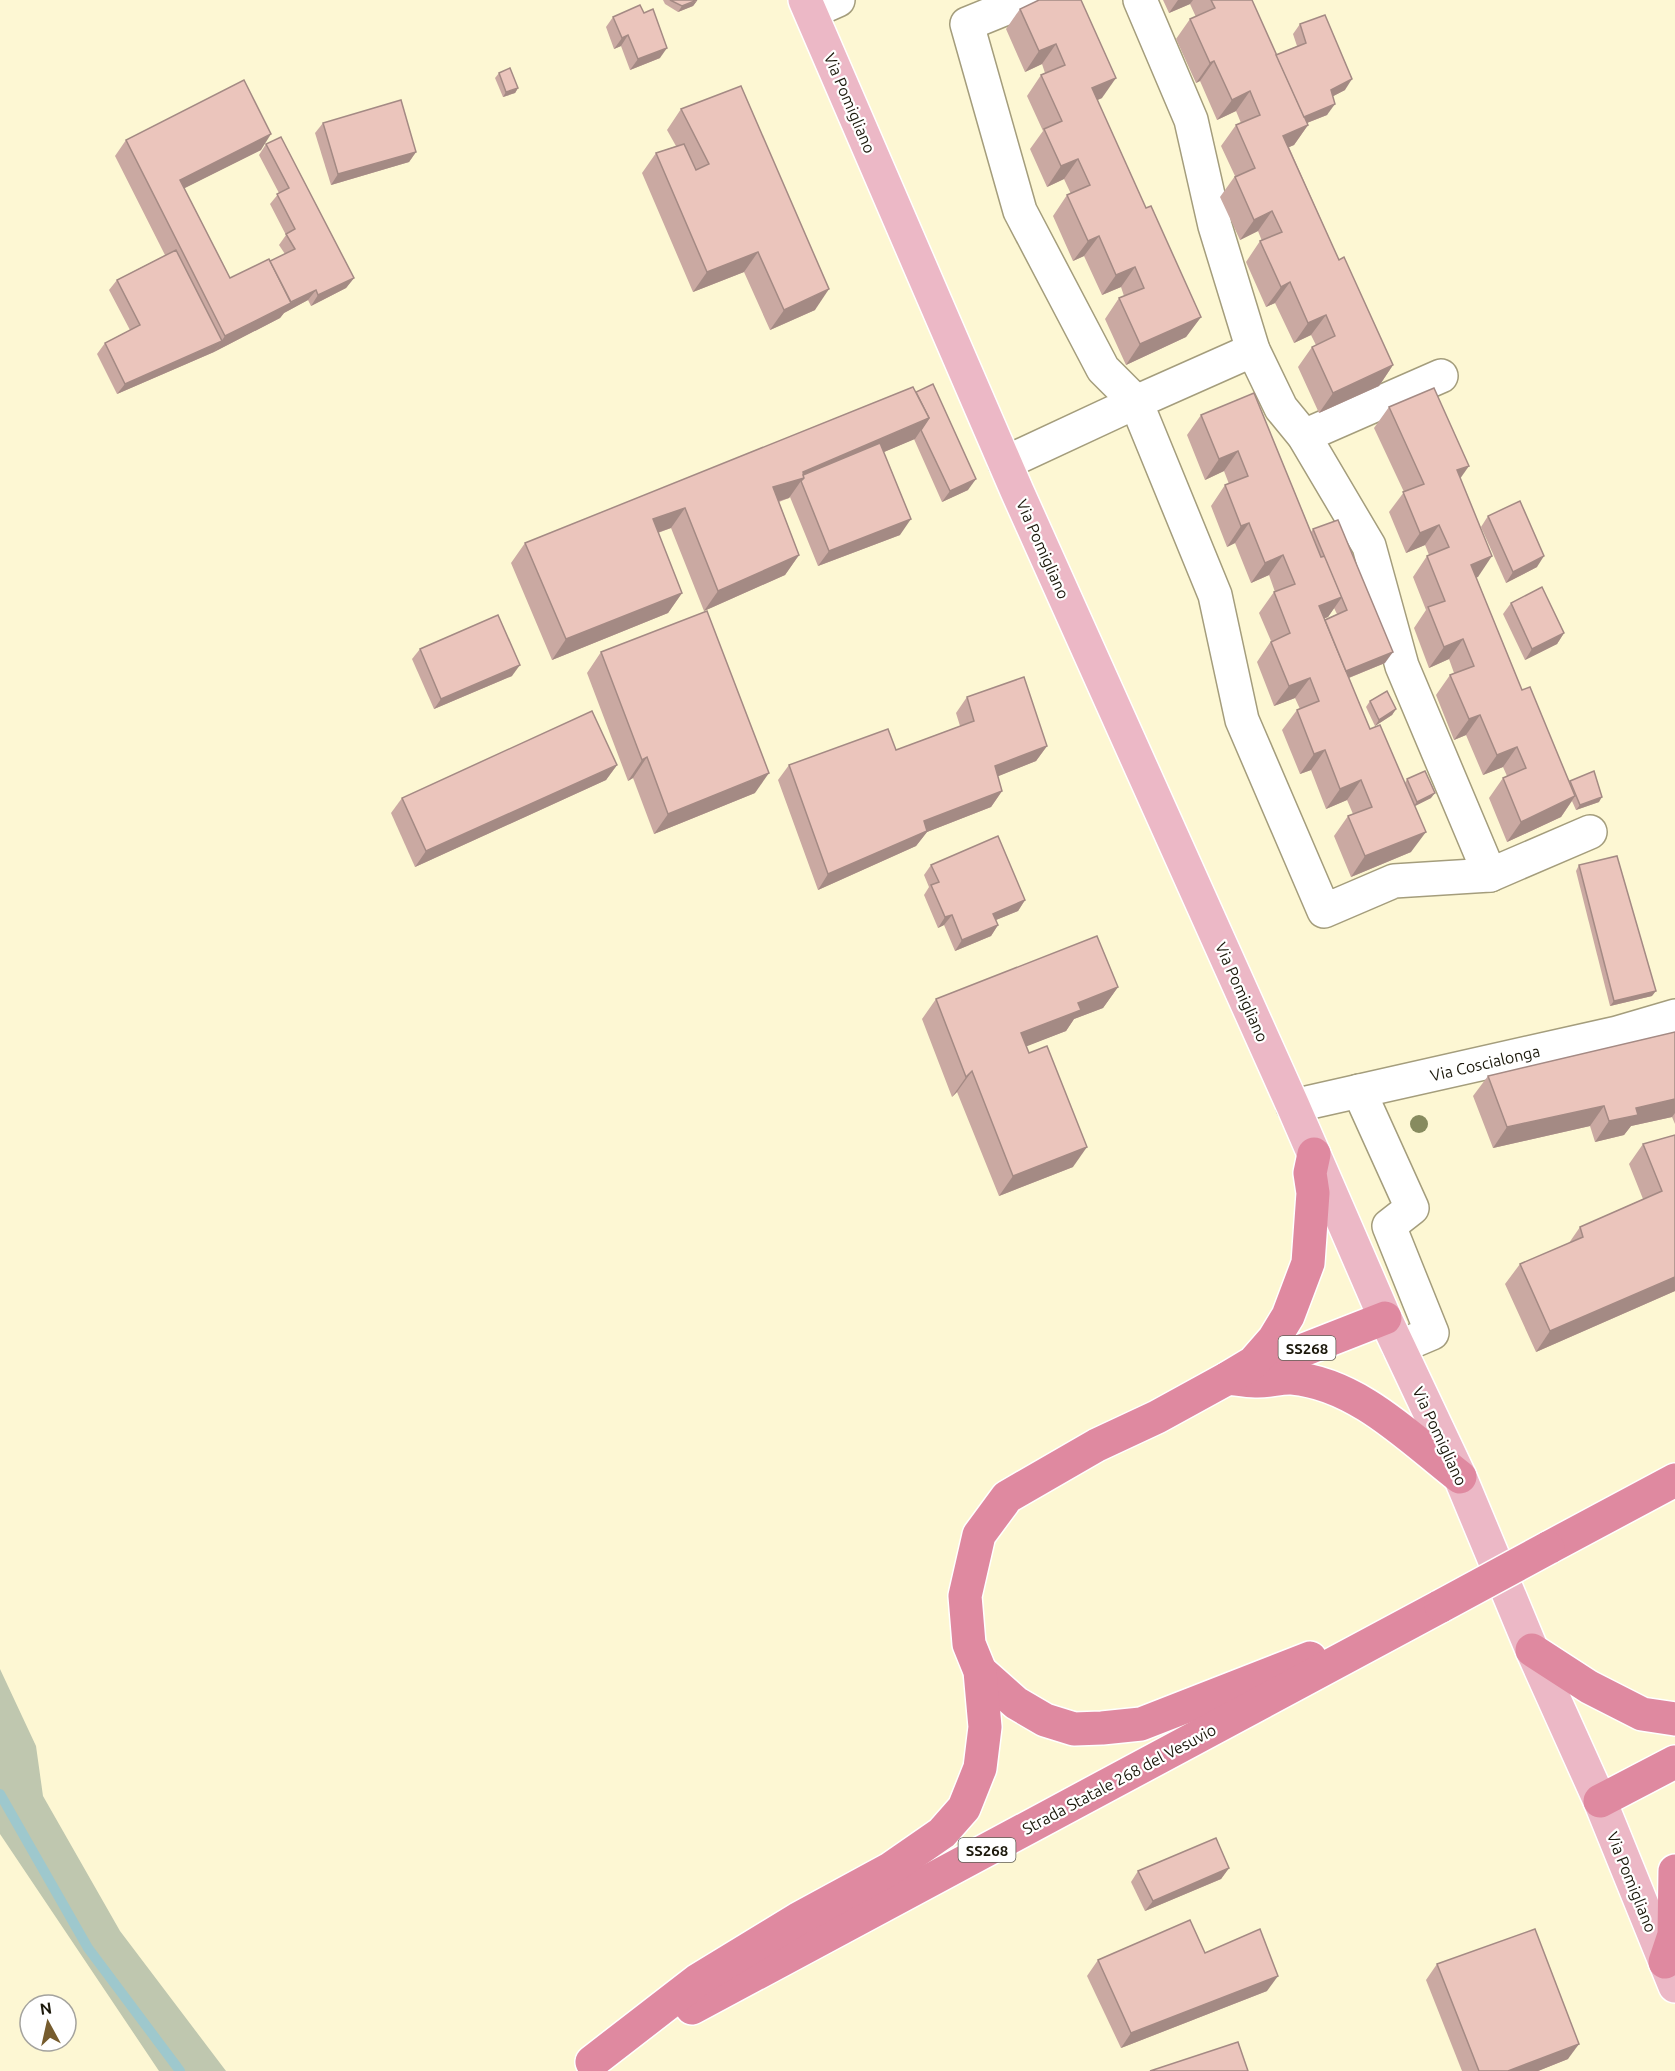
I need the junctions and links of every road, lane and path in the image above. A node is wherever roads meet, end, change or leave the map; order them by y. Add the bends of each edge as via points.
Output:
1 (1026, 0) edge
2 (1140, 0) edge
3 (818, 4) edge
4 (1252, 350) junction
5 (1441, 376) dead end
6 (1136, 402) junction
7 (1304, 436) junction
8 (1005, 463) junction
9 (1590, 832) dead end
10 (1490, 875) junction
11 (1675, 1016) edge
12 (1359, 1091) junction
13 (1293, 1106) junction
14 (1314, 1154) junction
15 (1385, 1317) junction
16 (1399, 1347) junction
17 (1228, 1378) junction
18 (1460, 1477) junction
19 (1675, 1480) edge
20 (1381, 1637) junction
21 (1532, 1650) junction
22 (980, 1671) junction
23 (1675, 1719) edge
24 (1675, 1762) edge
25 (1600, 1801) junction
26 (1675, 1870) edge
27 (1670, 1974) edge
28 (584, 2066) edge

1 - 6 street via 967,24 1020,211 1103,369
2 - 4 street via 1191,120 1215,226
3 - 8 main road, Via Pomigliano
4 - 6 street
4 - 7 street via 1281,408
5 - 7 street
6 - 8 street
6 - 10 street via 1215,595 1242,720 1324,911 1394,881
7 - 10 street via 1369,546 1402,666
8 - 13 main road, Via Pomigliano
9 - 10 street
11 - 12 street, Via Coscialonga via 1617,1033
12 - 13 street, Via Coscialonga
12 - 16 street via 1412,1208 1389,1226 1432,1333
13 - 14 main road, Via Pomigliano
14 - 15 main road, Via Pomigliano
14 - 17 highway via 1308,1263 1292,1307 1253,1363
15 - 16 main road, Via Pomigliano
15 - 17 highway, SS268
16 - 18 main road, Via Pomigliano
17 - 18 highway via 1292,1378 1370,1406
17 - 22 highway, SS268 via 1097,1444 1007,1497 979,1535 965,1596 969,1644
18 - 21 main road, Via Pomigliano
19 - 20 highway, Strada Statale 268 del Vesuvio / SS268, bridge
20 - 22 highway, SS268 via 1287,1665 1141,1724 1102,1728 1074,1729 1045,1720 1016,1703
20 - 28 highway, Strada Statale 268 del Vesuvio / SS268
21 - 23 highway via 1589,1688 1642,1714
21 - 25 main road, Via Pomigliano
22 - 28 highway, SS268 via 985,1727 980,1768 964,1808 942,1833 890,1869 698,1980
24 - 25 highway
25 - 27 main road, Via Pomigliano
26 - 27 highway

